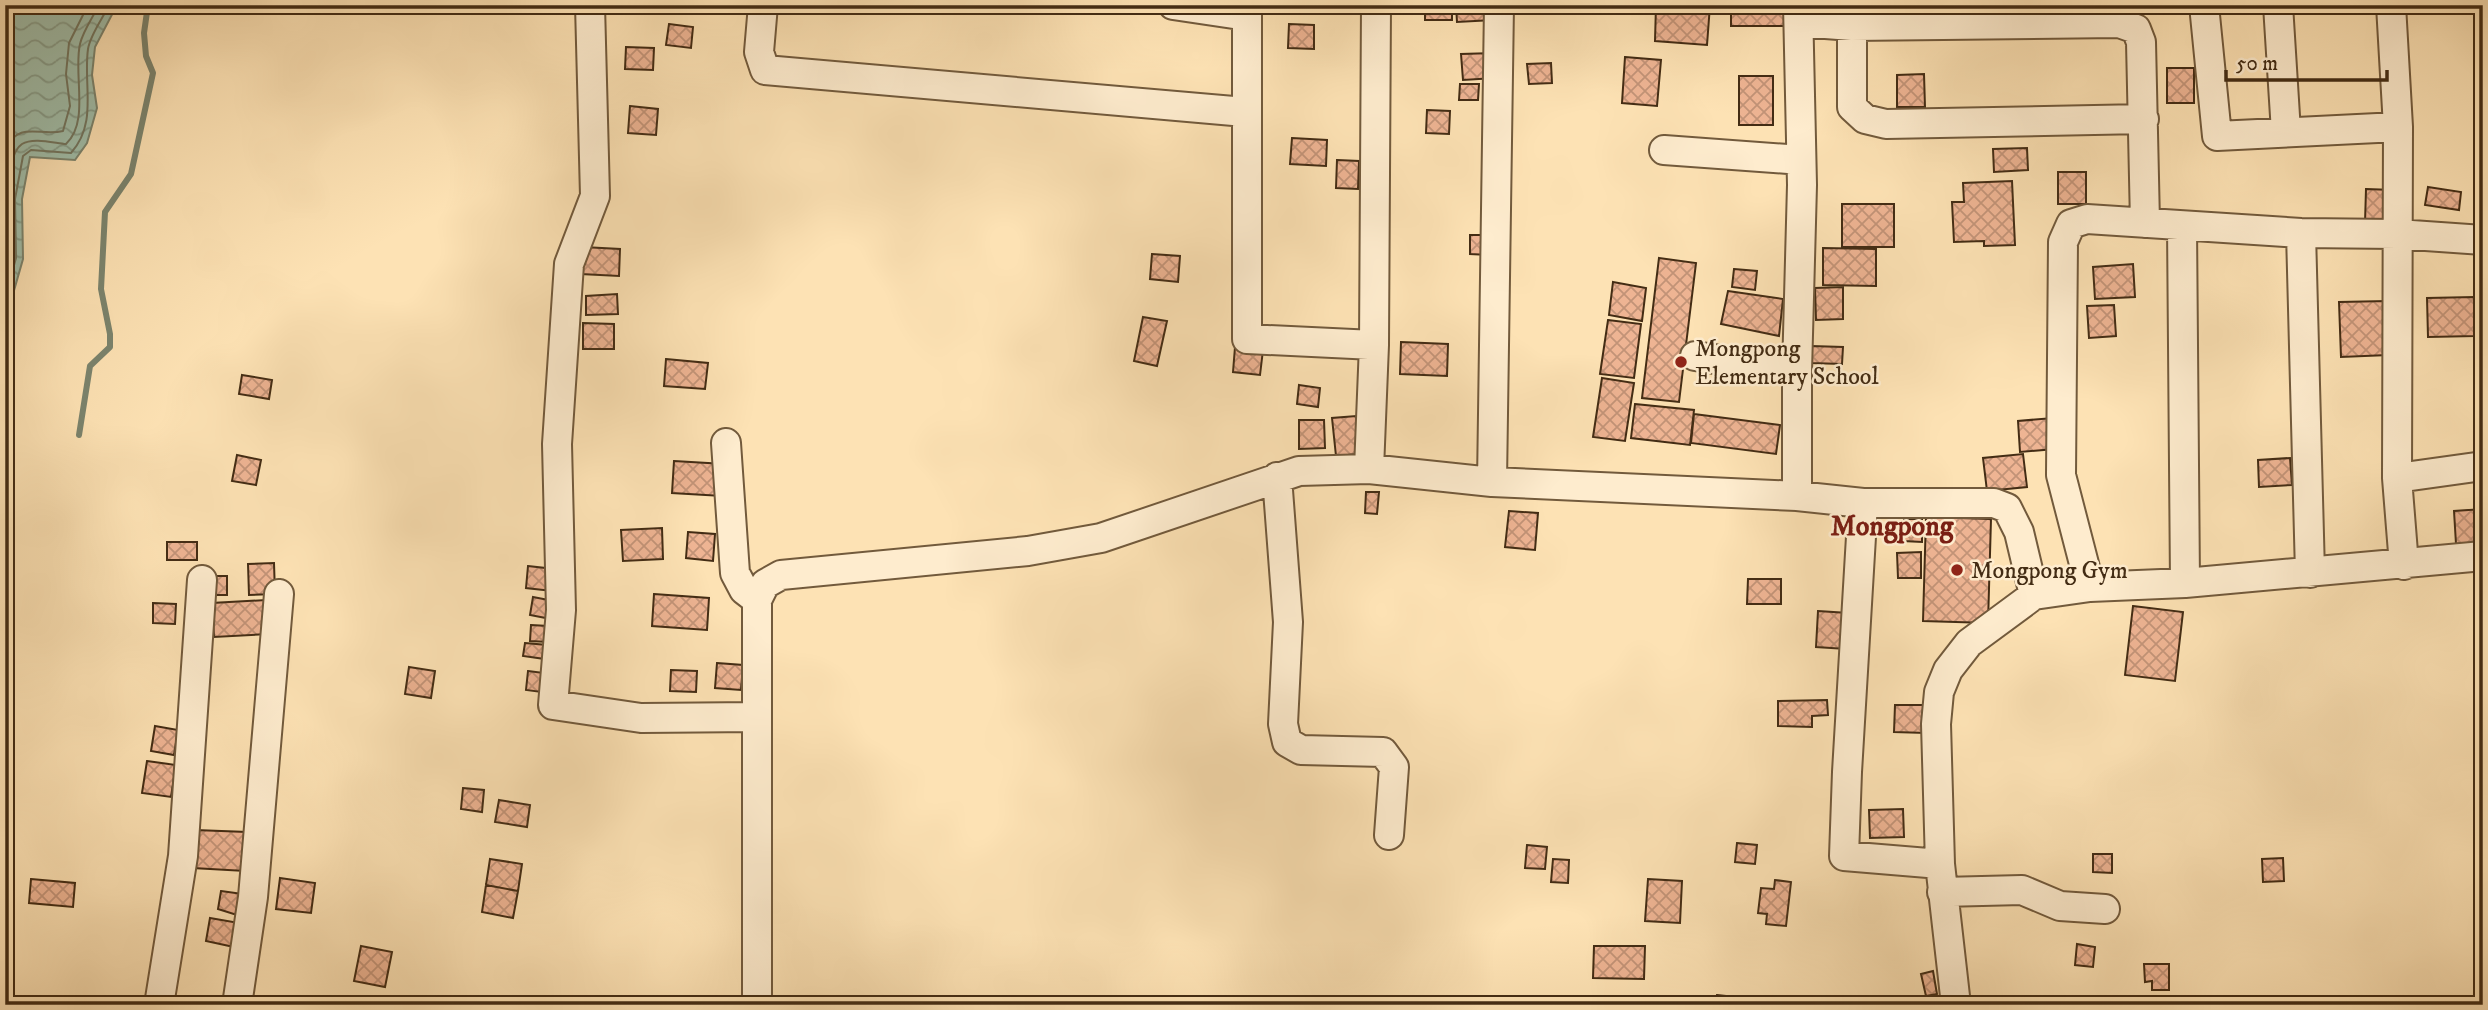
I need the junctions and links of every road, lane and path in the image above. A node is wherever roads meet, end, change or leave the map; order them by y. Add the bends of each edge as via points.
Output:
1 (590, 5) edge
2 (763, 5) edge
3 (1173, 5) edge
4 (1376, 5) edge
5 (1499, 5) edge
6 (2204, 5) edge
7 (2278, 5) edge
8 (2391, 5) edge
9 (1247, 11) edge
10 (1799, 13) edge
11 (1852, 26) junction
12 (1245, 113) junction
13 (2144, 119) junction
14 (2398, 127) junction
15 (2286, 132) junction
16 (1664, 150) dead end
17 (1801, 160) junction
18 (2145, 223) junction
19 (2182, 226) junction
20 (2301, 233) junction
21 (2397, 234) junction
22 (2483, 240) edge
23 (1374, 345) junction
24 (1695, 356) dead end
25 (1797, 372) junction
26 (726, 443) dead end
27 (2483, 466) edge
28 (1369, 469) junction
29 (1277, 477) junction
30 (2397, 478) junction
31 (1492, 482) junction
32 (1797, 496) junction
33 (1863, 503) junction
34 (2483, 556) edge
35 (2404, 565) junction
36 (2310, 573) junction
37 (202, 580) dead end
38 (2185, 583) junction
39 (2090, 587) junction
40 (279, 594) dead end
41 (2034, 595) junction
42 (757, 600) junction
43 (756, 717) junction
44 (1389, 835) dead end
45 (1941, 878) junction
46 (2105, 909) dead end
47 (159, 1005) edge
48 (237, 1005) edge
49 (757, 1005) edge
50 (1956, 1005) edge

1 - 43 street via 595,196 569,264 557,444 561,610 553,705 641,718
2 - 12 street via 759,52 765,70
3 - 9 street
4 - 23 street
5 - 31 street
6 - 15 street via 2217,136
7 - 15 street
8 - 14 street
9 - 12 street
10 - 11 street
10 - 17 street
11 - 13 street via 2119,23 2136,29 2141,43
11 - 13 street via 1852,107 1866,119 1886,124
12 - 23 street via 1247,340
13 - 18 street
14 - 15 street
14 - 21 street
16 - 17 street
17 - 25 street
18 - 19 street
18 - 39 street via 2087,219 2071,224 2063,242 2062,475
19 - 20 street
19 - 38 street
20 - 21 street
20 - 36 street
21 - 22 street
21 - 30 street
23 - 28 street
24 - 25 street
25 - 32 street
26 - 42 street via 736,573 744,590
27 - 30 street
28 - 29 street via 1299,471
28 - 31 street
29 - 42 street via 1101,538 1028,551 781,575 765,584
29 - 44 street via 1288,622 1283,724 1287,742 1301,750 1382,752 1394,767
30 - 35 street
31 - 32 street
32 - 33 street
33 - 41 street via 1994,503 2007,508 2019,532
33 - 45 street via 1844,856
34 - 35 street
35 - 36 street
36 - 38 street
37 - 47 street via 183,856
38 - 39 street
39 - 41 street
40 - 48 street via 253,897
41 - 45 street via 1969,643 1948,670 1939,692
42 - 43 street
43 - 49 street
45 - 46 street via 2022,890 2060,906
45 - 50 street

